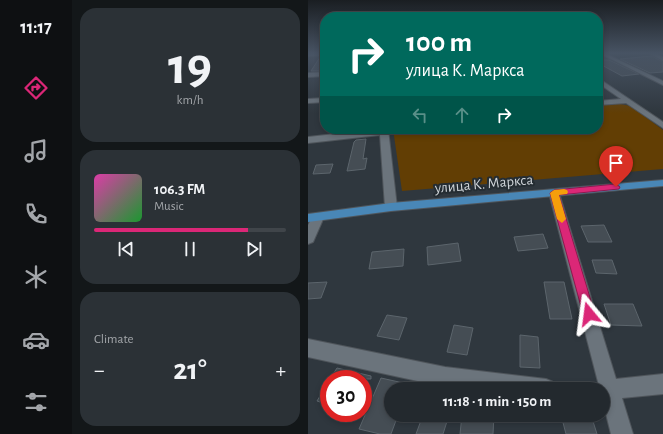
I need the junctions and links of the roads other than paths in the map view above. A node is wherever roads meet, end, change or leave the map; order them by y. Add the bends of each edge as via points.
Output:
1 (644, 73) edge
2 (320, 74) edge
3 (308, 75) edge
4 (663, 83) edge
5 (603, 84) edge
6 (320, 100) edge
7 (308, 101) edge
8 (628, 101) junction
9 (603, 103) edge
10 (663, 126) edge
11 (359, 134) edge
12 (384, 134) edge
13 (308, 140) edge
14 (663, 183) edge
15 (554, 193) junction
16 (391, 207) junction
17 (313, 217) edge
18 (308, 239) edge
19 (308, 348) edge
20 (488, 382) edge
21 (605, 382) edge
22 (663, 384) edge
23 (610, 390) edge
24 (610, 399) edge
25 (622, 434) edge

1 - 4 street
2 - 3 street
5 - 8 street
6 - 7 street
8 - 9 street
8 - 10 street
11 - 13 street
12 - 16 street
14 - 15 main road, улица К. Маркса
15 - 16 main road, улица К. Маркса
15 - 21 street
16 - 17 main road, улица К. Маркса
17 - 18 street
19 - 20 street via 446,377
22 - 23 street
24 - 25 street

